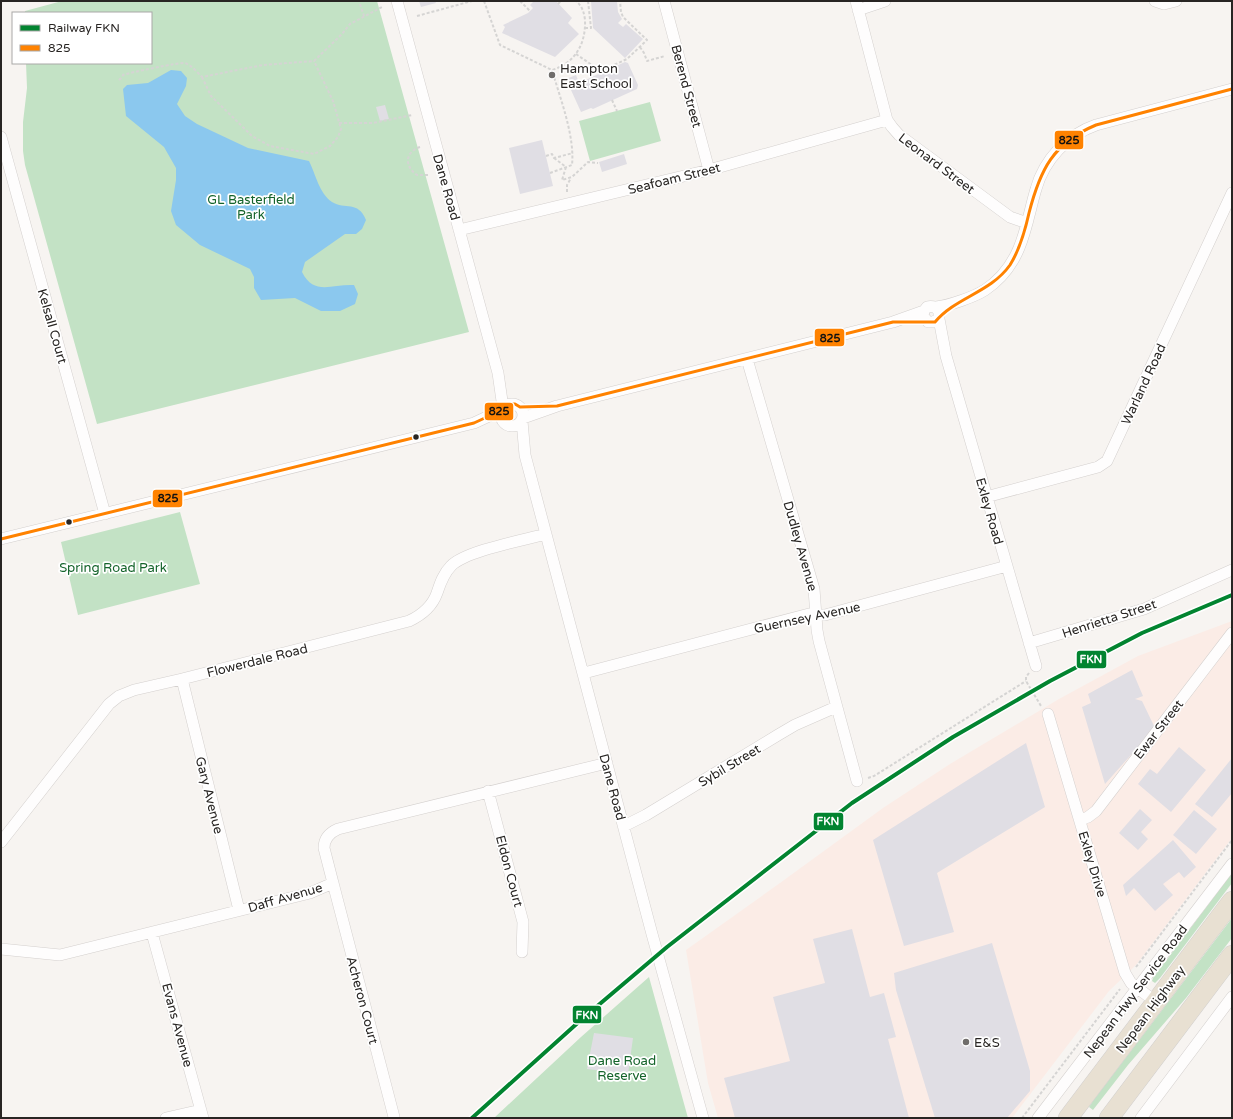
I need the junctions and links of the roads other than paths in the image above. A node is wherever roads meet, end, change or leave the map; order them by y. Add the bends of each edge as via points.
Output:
1 (396, 1) edge
2 (664, 1) edge
3 (885, 1) edge
4 (1176, 1) edge
5 (1156, 2) edge
6 (857, 5) edge
7 (1232, 89) edge
8 (887, 120) junction
9 (1, 137) edge
10 (709, 170) junction
11 (1232, 193) edge
12 (1027, 223) junction
13 (459, 230) junction
14 (932, 316) junction
15 (747, 359) junction
16 (498, 373) junction
17 (502, 409) junction
18 (520, 412) junction
19 (474, 423) junction
20 (508, 425) junction
21 (525, 455) junction
22 (986, 497) junction
23 (105, 514) junction
24 (546, 534) junction
25 (1, 539) edge
26 (1006, 566) junction
27 (1232, 570) edge
28 (817, 614) junction
29 (1232, 633) edge
30 (1029, 643) junction
31 (1036, 666) road end
32 (584, 673) junction
33 (182, 679) junction
34 (836, 707) junction
35 (1048, 714) road end
36 (607, 763) junction
37 (857, 781) road end
38 (488, 791) junction
39 (1080, 820) junction
40 (624, 826) junction
41 (1, 842) edge
42 (1232, 864) edge
43 (332, 883) junction
44 (1232, 901) edge
45 (239, 910) junction
46 (152, 933) junction
47 (1, 949) edge
48 (522, 952) dead end
49 (1232, 955) edge
50 (1137, 988) junction
51 (1232, 997) edge
52 (1156, 1002) junction
53 (202, 1114) edge
54 (394, 1117) edge
55 (166, 1118) edge
56 (703, 1118) edge
57 (1038, 1118) edge
58 (1068, 1118) edge
59 (1109, 1118) edge
60 (1141, 1118) edge

1 - 13 street, Dane Road
2 - 10 street, Berend Street
3 - 6 street, Leonard Street
4 - 5 street via 1164,4
6 - 8 street, Leonard Street
7 - 12 street via 1089,127 1078,133 1059,149 1044,170
8 - 10 street, Seafoam Street
8 - 12 street, Leonard Street via 899,135 1010,217
9 - 23 street, Kelsall Court
10 - 13 street, Seafoam Street
11 - 22 street, Warland Road via 1107,461 1098,467
12 - 14 street via 1019,248 1004,272 988,287
13 - 16 street, Dane Road
14 - 15 street via 893,322
14 - 22 street, Exley Road
15 - 18 street via 557,406
15 - 28 street, Dudley Avenue via 814,589
16 - 17 street, Dane Road
16 - 18 street, Dane Road via 508,395
17 - 18 street via 508,404
17 - 19 street
17 - 20 street via 501,417
18 - 20 street via 518,425
18 - 21 street, Dane Road
19 - 20 street
19 - 23 street
20 - 21 street, Dane Road
21 - 24 street, Dane Road
22 - 26 street, Exley Road
23 - 25 street
24 - 32 street, Dane Road
24 - 33 street, Flowerdale Road via 478,552 456,561 446,571 431,604 409,621
26 - 28 street, Guernsey Avenue via 825,615
26 - 30 street, Exley Road
27 - 30 street, Henrietta Street via 1144,609
28 - 32 street, Guernsey Avenue
28 - 34 street, Dudley Avenue via 819,642
29 - 39 street, Ewar Street via 1096,811
30 - 31 street, Exley Road
32 - 36 street, Dane Road
33 - 41 street, Flowerdale Road via 134,690 114,700
33 - 45 street, Gary Avenue
34 - 37 street, Dudley Avenue
34 - 40 street, Sybil Street via 795,725
35 - 39 street, Exley Drive
36 - 38 street, Daff Avenue
36 - 40 street, Dane Road
38 - 43 street, Daff Avenue via 331,832 324,843 324,848
38 - 48 street, Eldon Court via 523,922
39 - 50 street, Exley Drive via 1125,973
40 - 56 street, Dane Road
42 - 50 street, Nepean Hwy Service Road
43 - 45 street, Daff Avenue via 310,893
43 - 54 street, Acheron Court
44 - 52 highway, Nepean Highway
45 - 46 street, Daff Avenue
46 - 47 street, Daff Avenue via 60,955
46 - 53 street, Evans Avenue
49 - 59 highway
50 - 52 street, Exley Drive
50 - 57 street, Nepean Hwy Service Road
51 - 60 street
52 - 58 highway, Nepean Highway
53 - 55 street

